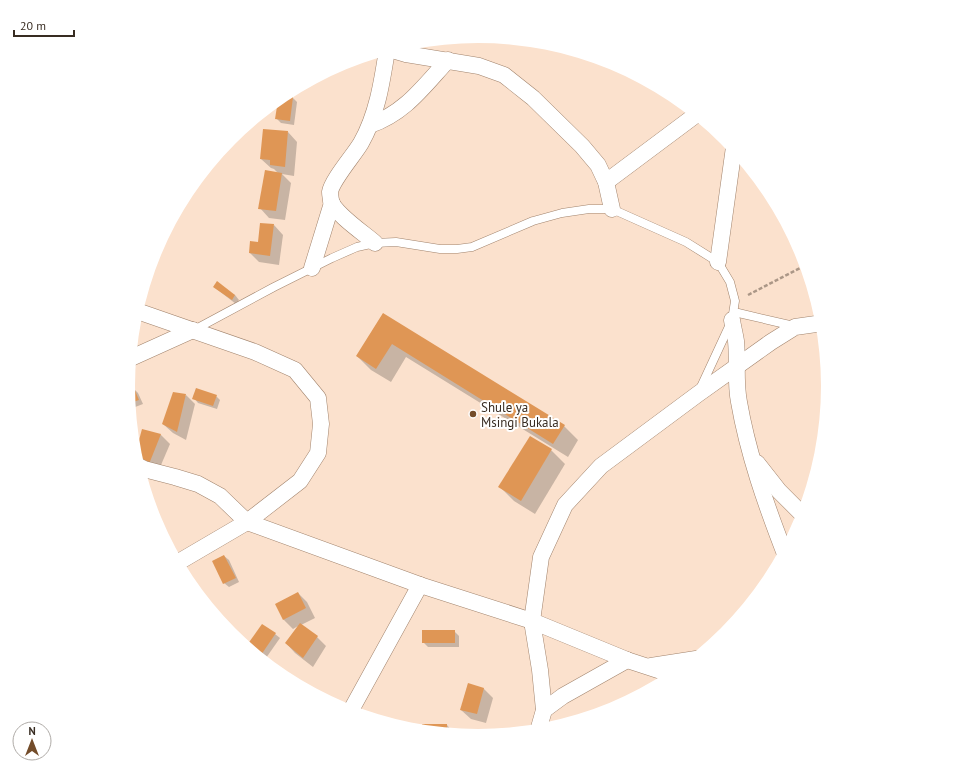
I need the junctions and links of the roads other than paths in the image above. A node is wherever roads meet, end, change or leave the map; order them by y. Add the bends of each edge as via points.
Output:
1 (401, 52) edge
2 (387, 56) edge
3 (448, 60) junction
4 (692, 118) edge
5 (370, 125) junction
6 (733, 156) edge
7 (606, 182) junction
8 (332, 203) junction
9 (612, 209) junction
10 (375, 243) junction
11 (718, 262) junction
12 (312, 268) junction
13 (143, 313) edge
14 (733, 316) junction
15 (816, 324) edge
16 (795, 327) junction
17 (193, 330) junction
18 (137, 355) edge
19 (736, 368) junction
20 (698, 394) junction
21 (752, 458) junction
22 (146, 469) edge
23 (799, 511) edge
24 (247, 522) junction
25 (782, 547) edge
26 (181, 558) edge
27 (420, 584) junction
28 (532, 621) junction
29 (627, 660) junction
30 (686, 660) edge
31 (648, 666) junction
32 (667, 673) edge
33 (353, 706) edge
34 (544, 710) junction
35 (540, 724) edge

1 - 3 street
2 - 5 street
3 - 5 street via 408,103 396,113
3 - 7 street via 479,66 504,75 533,98 582,146 598,165
4 - 7 street
5 - 8 street via 330,193
6 - 11 street
7 - 9 street
8 - 10 street via 352,225
8 - 12 street
9 - 10 lane via 562,213 533,221 472,247 440,249 396,242
9 - 11 lane via 686,242
10 - 12 lane via 357,247
11 - 14 lane via 730,282 735,301
12 - 17 lane
13 - 17 street
14 - 16 lane
14 - 19 street
14 - 20 lane
15 - 16 street
16 - 19 street
17 - 18 street
17 - 24 street via 255,352 295,370 318,398 321,424 318,453 300,481
19 - 20 street
19 - 21 street via 739,401
20 - 28 street via 601,466 565,505 541,557
21 - 23 street
21 - 25 street
22 - 24 street via 198,484 220,496
24 - 26 street
24 - 27 street
27 - 28 street
27 - 33 street
28 - 29 street
28 - 34 street
29 - 31 street
29 - 34 street via 563,696
30 - 31 street
31 - 32 street
34 - 35 street

